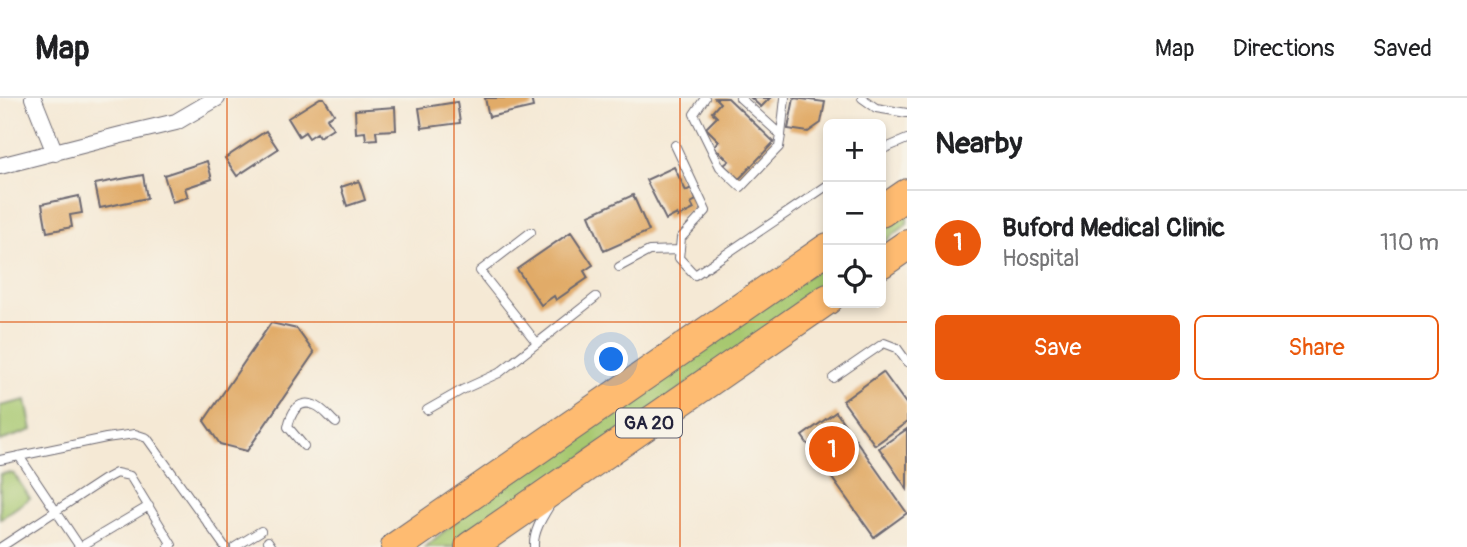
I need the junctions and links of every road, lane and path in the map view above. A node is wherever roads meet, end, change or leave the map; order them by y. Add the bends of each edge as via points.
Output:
1 (33, 98) edge
2 (217, 98) edge
3 (705, 98) edge
4 (740, 98) edge
5 (785, 98) edge
6 (862, 98) edge
7 (907, 113) edge
8 (781, 135) junction
9 (907, 139) edge
10 (675, 145) dead end
11 (886, 148) edge
12 (55, 153) junction
13 (0, 166) edge
14 (823, 187) edge
15 (907, 194) edge
16 (886, 209) edge
17 (531, 232) dead end
18 (907, 245) edge
19 (680, 250) junction
20 (823, 251) edge
21 (886, 260) edge
22 (619, 267) dead end
23 (596, 297) dead end
24 (823, 302) edge
25 (537, 343) junction
26 (907, 345) edge
27 (897, 348) junction
28 (907, 362) edge
29 (833, 378) dead end
30 (427, 410) dead end
31 (336, 423) dead end
32 (304, 446) dead end
33 (19, 456) junction
34 (0, 460) edge
35 (568, 480) junction
36 (149, 506) junction
37 (55, 511) junction
38 (261, 531) dead end
39 (1, 547) edge
40 (80, 547) edge
41 (169, 547) edge
42 (225, 547) edge
43 (236, 547) edge
44 (396, 547) edge
45 (470, 547) edge
46 (534, 547) edge

1 - 12 street
2 - 12 street via 176,122
3 - 8 lane via 694,114 720,167 741,187 779,147
4 - 8 lane
5 - 8 lane
6 - 7 lane via 876,108
9 - 11 lane
10 - 19 lane via 706,211 681,238
12 - 13 street
14 - 19 lane via 695,275 679,258
15 - 16 highway
17 - 25 lane via 480,271
18 - 21 highway
19 - 22 lane via 649,251
20 - 44 highway, GA 20
23 - 25 lane
24 - 35 highway, GA 20
25 - 30 lane via 499,373
26 - 27 lane
27 - 28 lane
27 - 29 lane via 884,343
31 - 32 lane via 316,405 295,408 288,427
33 - 34 lane
33 - 37 lane
33 - 42 lane via 106,438 147,438
35 - 45 highway, GA 20
35 - 46 lane via 541,519
36 - 37 lane via 130,476 116,473
36 - 40 lane
36 - 41 lane via 172,545
37 - 39 lane
37 - 40 lane
38 - 43 lane

